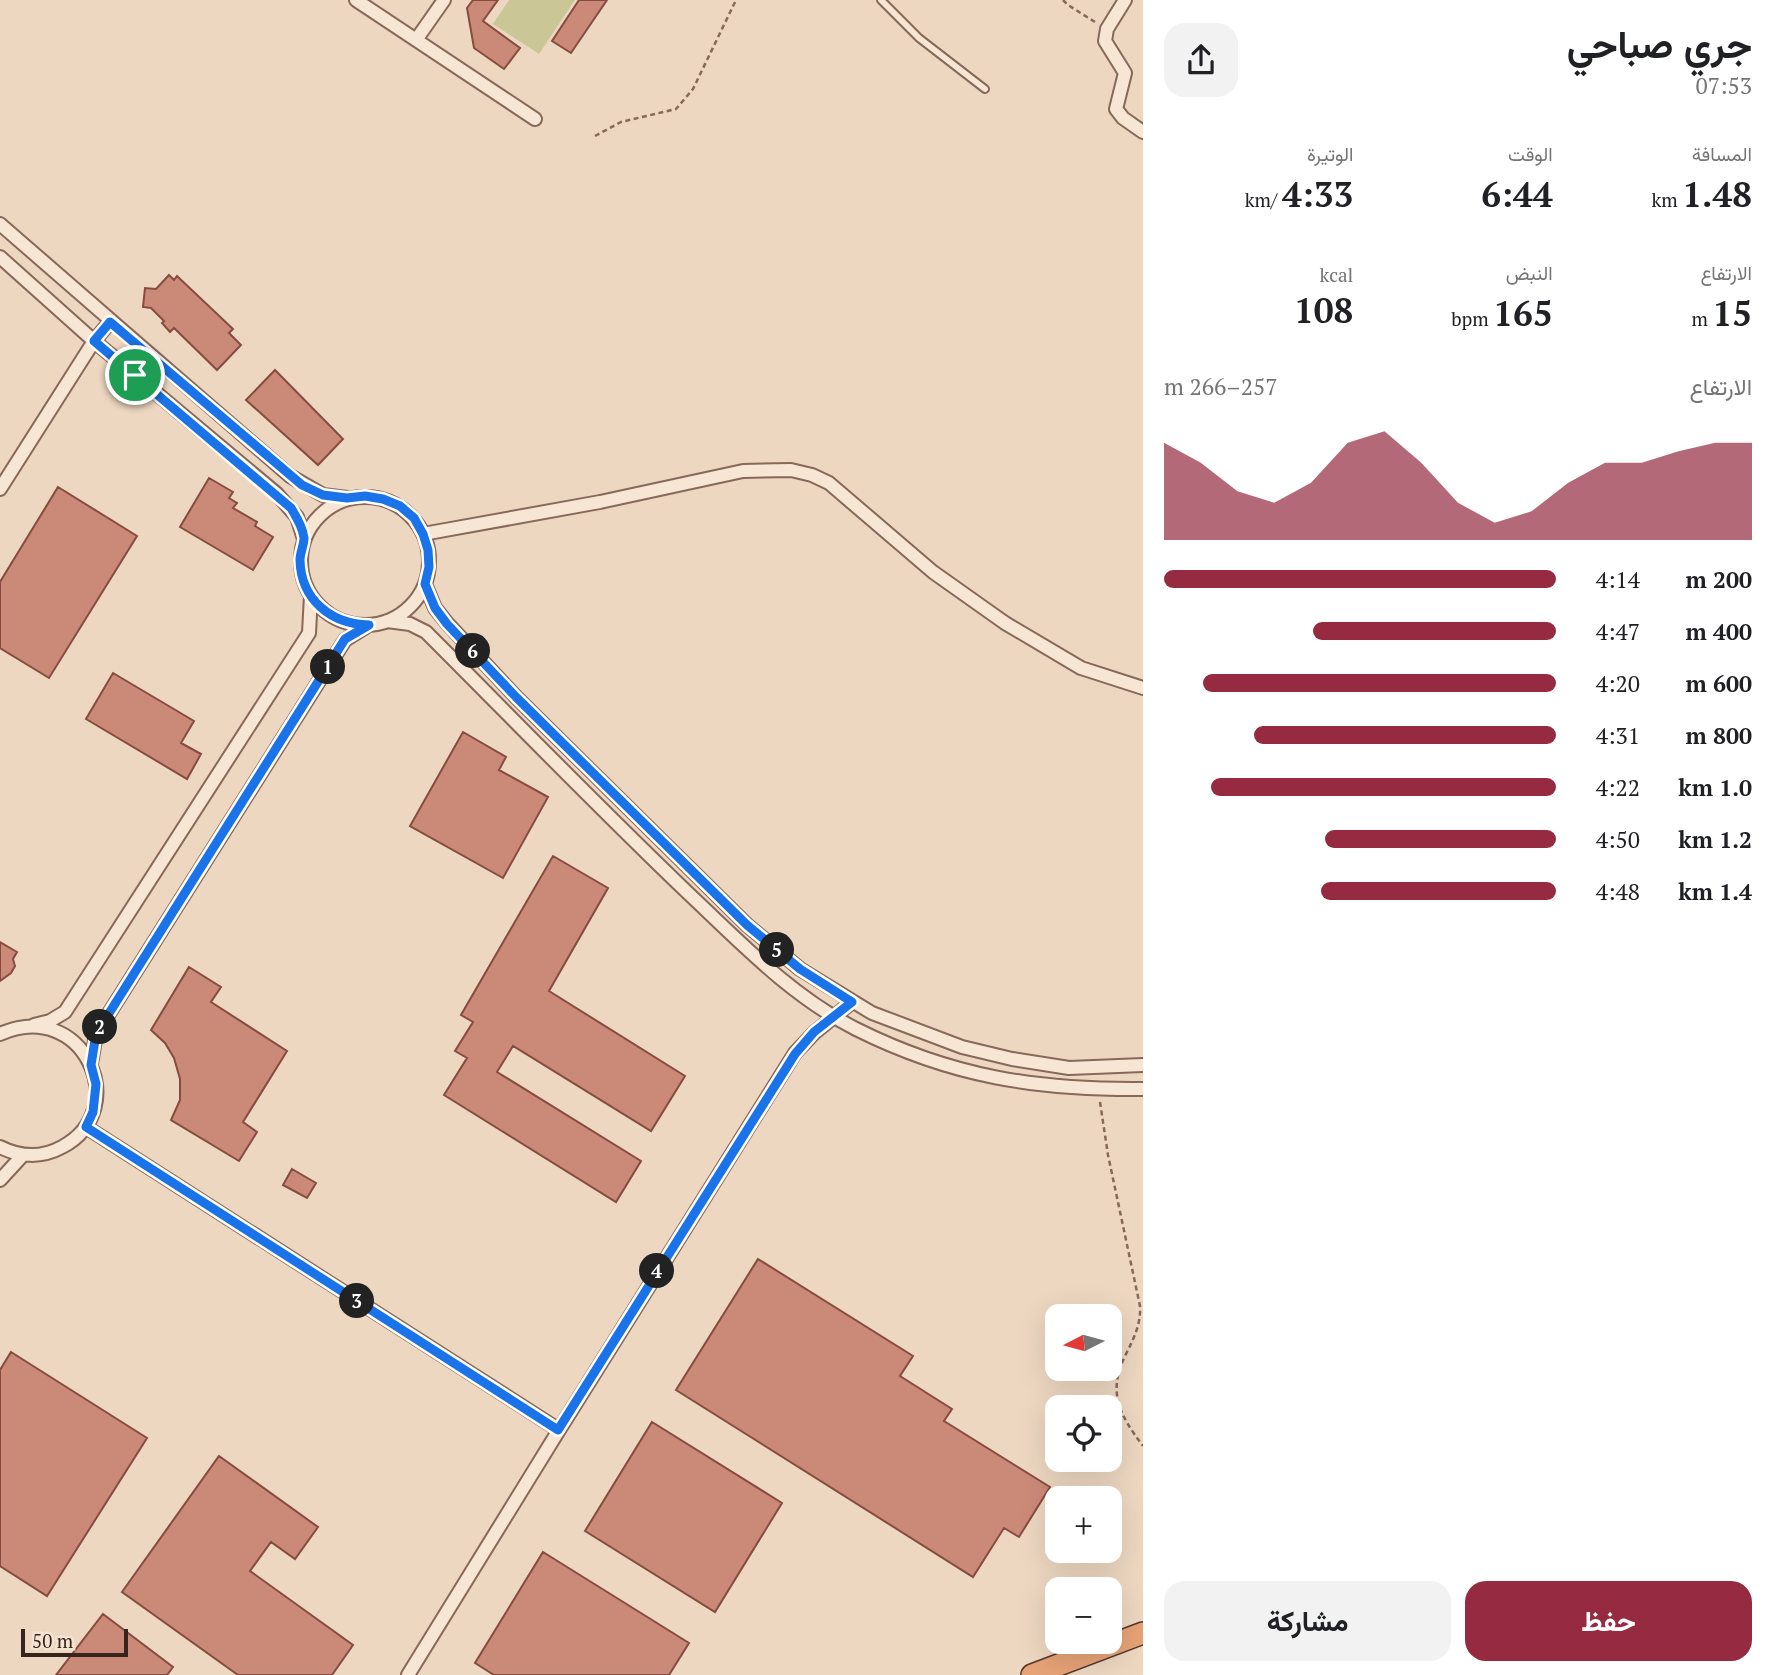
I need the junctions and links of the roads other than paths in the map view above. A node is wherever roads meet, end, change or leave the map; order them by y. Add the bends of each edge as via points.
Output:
1 (356, 0) edge
2 (444, 0) edge
3 (881, 0) edge
4 (1125, 0) edge
5 (416, 40) junction
6 (985, 89) dead end
7 (535, 119) dead end
8 (1143, 132) edge
9 (0, 224) edge
10 (0, 257) edge
11 (110, 322) junction
12 (94, 341) junction
13 (0, 489) edge
14 (347, 498) junction
15 (423, 534) junction
16 (304, 539) junction
17 (425, 584) junction
18 (311, 595) junction
19 (387, 621) junction
20 (369, 625) junction
21 (1143, 688) edge
22 (852, 1002) junction
23 (833, 1015) junction
24 (34, 1025) junction
25 (0, 1034) edge
26 (91, 1065) junction
27 (1143, 1065) edge
28 (1143, 1089) edge
29 (86, 1127) junction
30 (0, 1147) edge
31 (23, 1155) junction
32 (0, 1180) edge
33 (558, 1430) junction
34 (1143, 1633) edge
35 (408, 1675) edge
36 (1032, 1675) edge

1 - 5 street
2 - 5 street
3 - 6 lane via 919,38
4 - 8 street via 1105,41 1125,77 1116,110
5 - 7 street
9 - 11 street
10 - 12 street
11 - 12 street
11 - 14 street via 290,477 323,495
12 - 13 street
12 - 16 street via 291,508
14 - 15 street via 365,496 400,506
14 - 16 street via 321,513
15 - 17 street via 428,559
15 - 21 street via 743,471 792,470 829,484 933,572 1005,623 1081,668
16 - 18 street via 302,578
17 - 19 street via 416,600
17 - 22 street via 447,624 634,816 747,925 800,969
18 - 20 street via 335,618
18 - 24 street via 309,633 65,1012
19 - 20 street
19 - 23 street via 426,632 766,966
20 - 26 street via 345,639 96,1034
22 - 23 street
22 - 27 street via 921,1033 1012,1059 1069,1068
23 - 28 street via 886,1042 974,1074 1026,1084
23 - 33 street via 788,1063
24 - 25 street
24 - 26 street via 68,1037
26 - 29 street via 96,1084
29 - 31 street via 50,1154
29 - 33 street
30 - 31 street
31 - 32 street
33 - 35 street
34 - 36 highway

